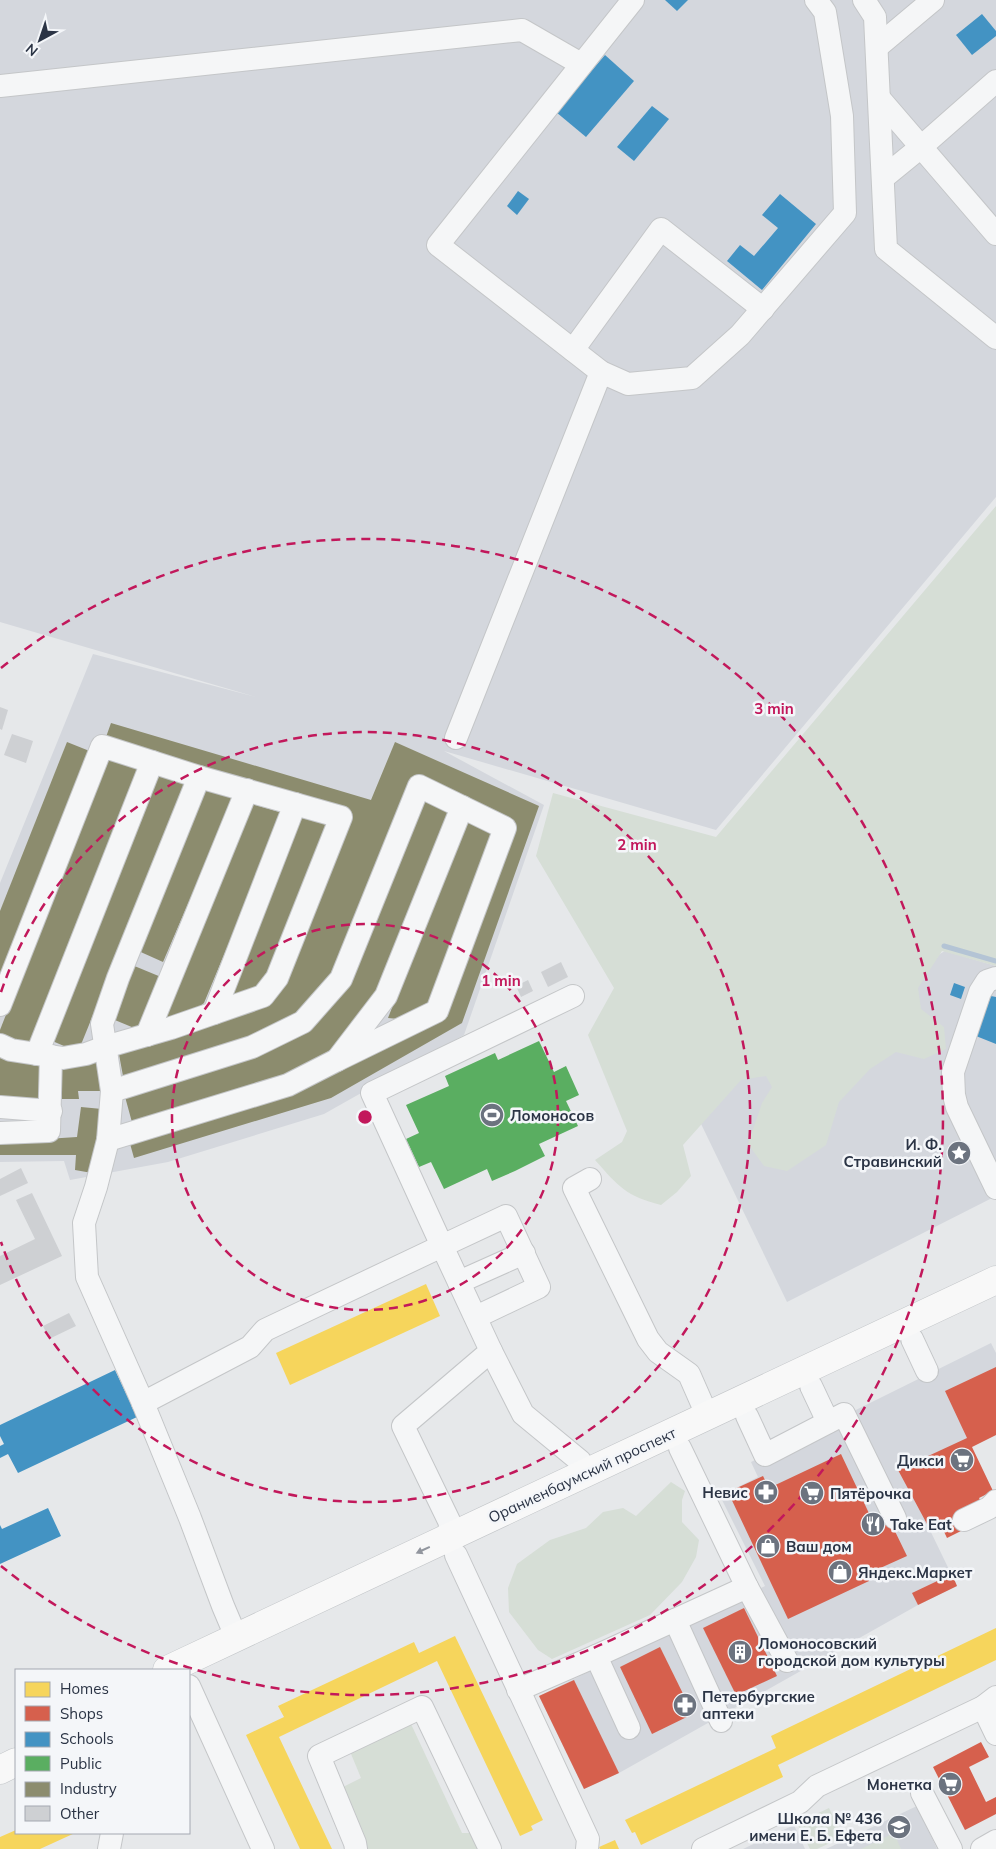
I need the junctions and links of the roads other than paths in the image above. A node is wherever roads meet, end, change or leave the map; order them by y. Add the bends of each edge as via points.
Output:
1 (633, 0) edge
2 (816, 0) edge
3 (864, 0) edge
4 (933, 0) edge
5 (877, 47) junction
6 (581, 64) junction
7 (996, 81) edge
8 (0, 86) edge
9 (879, 98) junction
10 (921, 147) junction
11 (882, 178) junction
12 (996, 234) edge
13 (763, 309) junction
14 (996, 338) edge
15 (573, 350) junction
16 (601, 372) junction
17 (456, 738) dead end
18 (152, 762) junction
19 (199, 777) junction
20 (247, 790) junction
21 (295, 804) junction
22 (462, 807) junction
23 (996, 978) edge
24 (573, 996) dead end
25 (0, 1006) edge
26 (214, 1013) junction
27 (147, 1035) junction
28 (0, 1046) edge
29 (104, 1047) junction
30 (44, 1055) junction
31 (337, 1060) junction
32 (112, 1091) junction
33 (0, 1107) edge
34 (51, 1111) junction
35 (0, 1133) edge
36 (108, 1140) junction
37 (590, 1179) dead end
38 (995, 1183) edge
39 (442, 1246) junction
40 (524, 1253) junction
41 (996, 1280) edge
42 (460, 1282) junction
43 (996, 1299) edge
44 (476, 1317) junction
45 (908, 1332) junction
46 (491, 1351) junction
47 (927, 1371) dead end
48 (807, 1378) junction
49 (143, 1403) junction
50 (707, 1416) junction
51 (747, 1416) junction
52 (828, 1422) junction
53 (680, 1448) junction
54 (592, 1480) junction
55 (996, 1501) edge
56 (895, 1518) dead end
57 (964, 1520) dead end
58 (452, 1546) junction
59 (747, 1587) junction
60 (675, 1620) junction
61 (240, 1646) junction
62 (596, 1656) junction
63 (787, 1661) dead end
64 (190, 1670) edge
65 (518, 1690) junction
66 (190, 1693) edge
67 (989, 1702) edge
68 (721, 1722) dead end
69 (629, 1728) dead end
70 (996, 1734) edge
71 (15, 1742) edge
72 (0, 1749) edge
73 (15, 1762) edge
74 (0, 1770) edge
75 (922, 1793) dead end
76 (112, 1834) edge
77 (996, 1841) edge
78 (587, 1844) edge
79 (109, 1849) edge
80 (263, 1849) edge
81 (356, 1849) edge
82 (490, 1849) edge
83 (568, 1849) edge
84 (703, 1849) edge
85 (951, 1849) edge
86 (982, 1849) edge

1 - 6 lane
2 - 13 lane via 825,12 842,116 845,213
3 - 5 lane via 875,18
4 - 5 lane
5 - 9 lane
6 - 8 lane via 522,30
6 - 15 lane via 438,245
7 - 10 lane
9 - 10 lane
9 - 11 lane
10 - 11 lane
10 - 12 lane
11 - 14 lane via 886,249
13 - 15 lane via 661,229
13 - 16 lane via 740,335 692,378 628,384
15 - 16 lane
16 - 17 lane
18 - 19 lane
18 - 25 lane via 102,746
18 - 30 lane
19 - 20 lane
19 - 29 lane via 118,978 102,1024
20 - 21 lane
20 - 27 lane
21 - 26 lane
21 - 26 lane via 341,817 277,978 263,996
22 - 31 lane via 386,996
22 - 31 lane via 505,828 437,1011
22 - 32 lane via 419,786 341,979 303,1022 252,1047
23 - 38 lane via 987,981 980,992 953,1072 957,1107
24 - 39 lane via 372,1093
26 - 27 lane
27 - 29 lane
28 - 30 lane
29 - 30 lane via 63,1058
29 - 32 lane
30 - 34 lane
31 - 36 lane via 288,1085
32 - 36 lane
33 - 34 lane
34 - 35 lane via 49,1131
36 - 49 lane via 84,1223 87,1277
37 - 50 lane via 574,1188 648,1339 658,1352 688,1374
39 - 40 lane via 506,1216
39 - 42 lane
39 - 49 lane via 266,1330 250,1347
40 - 42 lane
40 - 44 lane via 540,1287
41 - 45 main road, Ораниенбаумский проспект
42 - 44 lane
43 - 45 main road, Ораниенбаумский проспект
44 - 46 lane
45 - 47 lane
45 - 48 main road, Ораниенбаумский проспект
46 - 54 lane via 523,1414 580,1461
46 - 58 lane via 403,1426 450,1523
48 - 50 main road, Ораниенбаумский проспект
48 - 51 main road, Ораниенбаумский проспект
48 - 52 lane
49 - 61 lane
50 - 54 main road, Ораниенбаумский проспект
51 - 52 lane via 765,1456
51 - 53 main road, Ораниенбаумский проспект
52 - 56 lane via 844,1414
53 - 54 main road, Ораниенбаумский проспект
53 - 59 lane
54 - 58 main road, Ораниенбаумский проспект
55 - 57 lane
58 - 61 main road, Ораниенбаумский проспект
58 - 65 lane
59 - 60 lane
59 - 63 lane
60 - 62 lane
60 - 68 lane
61 - 64 main road, Ораниенбаумский проспект
62 - 65 lane
62 - 69 lane
65 - 78 lane
66 - 80 lane
67 - 70 lane
67 - 84 lane via 817,1786 800,1802
71 - 72 main road
73 - 74 main road
75 - 85 lane
76 - 79 lane
77 - 86 lane
78 - 83 lane
81 - 82 lane via 319,1756 422,1707

